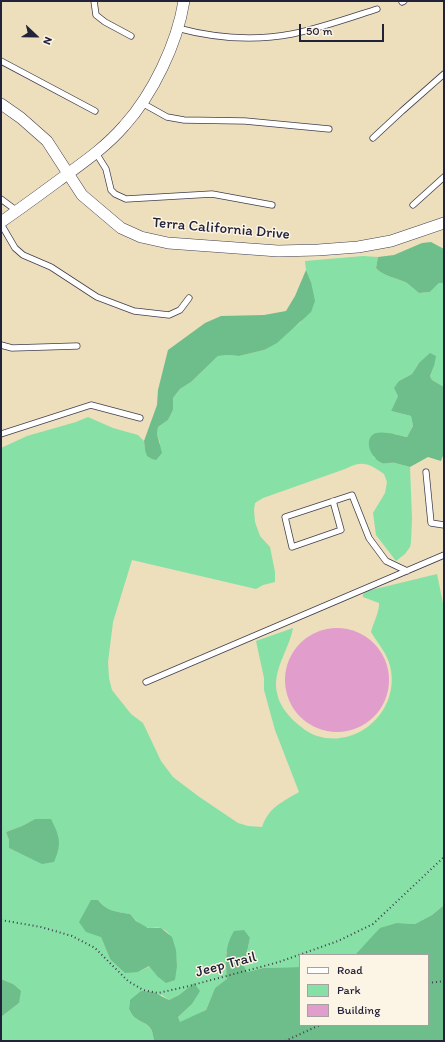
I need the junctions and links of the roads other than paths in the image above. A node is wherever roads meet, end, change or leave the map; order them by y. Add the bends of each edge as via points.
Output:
1 (94, 1) edge
2 (184, 1) edge
3 (377, 9) dead end
4 (177, 28) junction
5 (131, 36) dead end
6 (1, 61) edge
7 (444, 74) edge
8 (142, 102) junction
9 (1, 104) edge
10 (95, 111) dead end
11 (329, 129) dead end
12 (373, 138) dead end
13 (96, 153) junction
14 (68, 174) junction
15 (444, 177) edge
16 (1, 199) edge
17 (272, 205) dead end
18 (413, 205) dead end
19 (17, 211) junction
20 (1, 223) edge
21 (444, 224) edge
22 (189, 298) dead end
23 (1, 345) edge
24 (77, 346) dead end
25 (140, 418) dead end
26 (1, 434) edge
27 (426, 472) dead end
28 (333, 501) junction
29 (444, 525) edge
30 (444, 555) edge
31 (407, 571) junction
32 (146, 682) dead end

1 - 5 lane via 96,16
2 - 4 street
3 - 4 lane via 290,34 244,38 202,35
4 - 8 street via 166,58
6 - 10 lane
7 - 12 lane
8 - 11 lane via 167,117 184,120 245,121
8 - 13 street via 124,126
9 - 14 street, Terra California Drive via 47,141
13 - 14 street
13 - 17 lane via 106,169 112,190 126,199 212,194
14 - 19 street
14 - 21 street, Terra California Drive via 82,195 121,228 141,237 168,243 278,251 318,250 391,241
15 - 18 lane
16 - 19 lane
19 - 20 street
20 - 22 lane via 23,256 50,267 97,297 134,311 169,315 180,310
23 - 24 lane via 12,348
25 - 26 lane via 91,405
27 - 29 lane via 431,523
28 - 28 lane via 285,517 292,547 341,530
28 - 31 lane via 352,495 369,538 386,561
30 - 31 lane
31 - 32 lane

